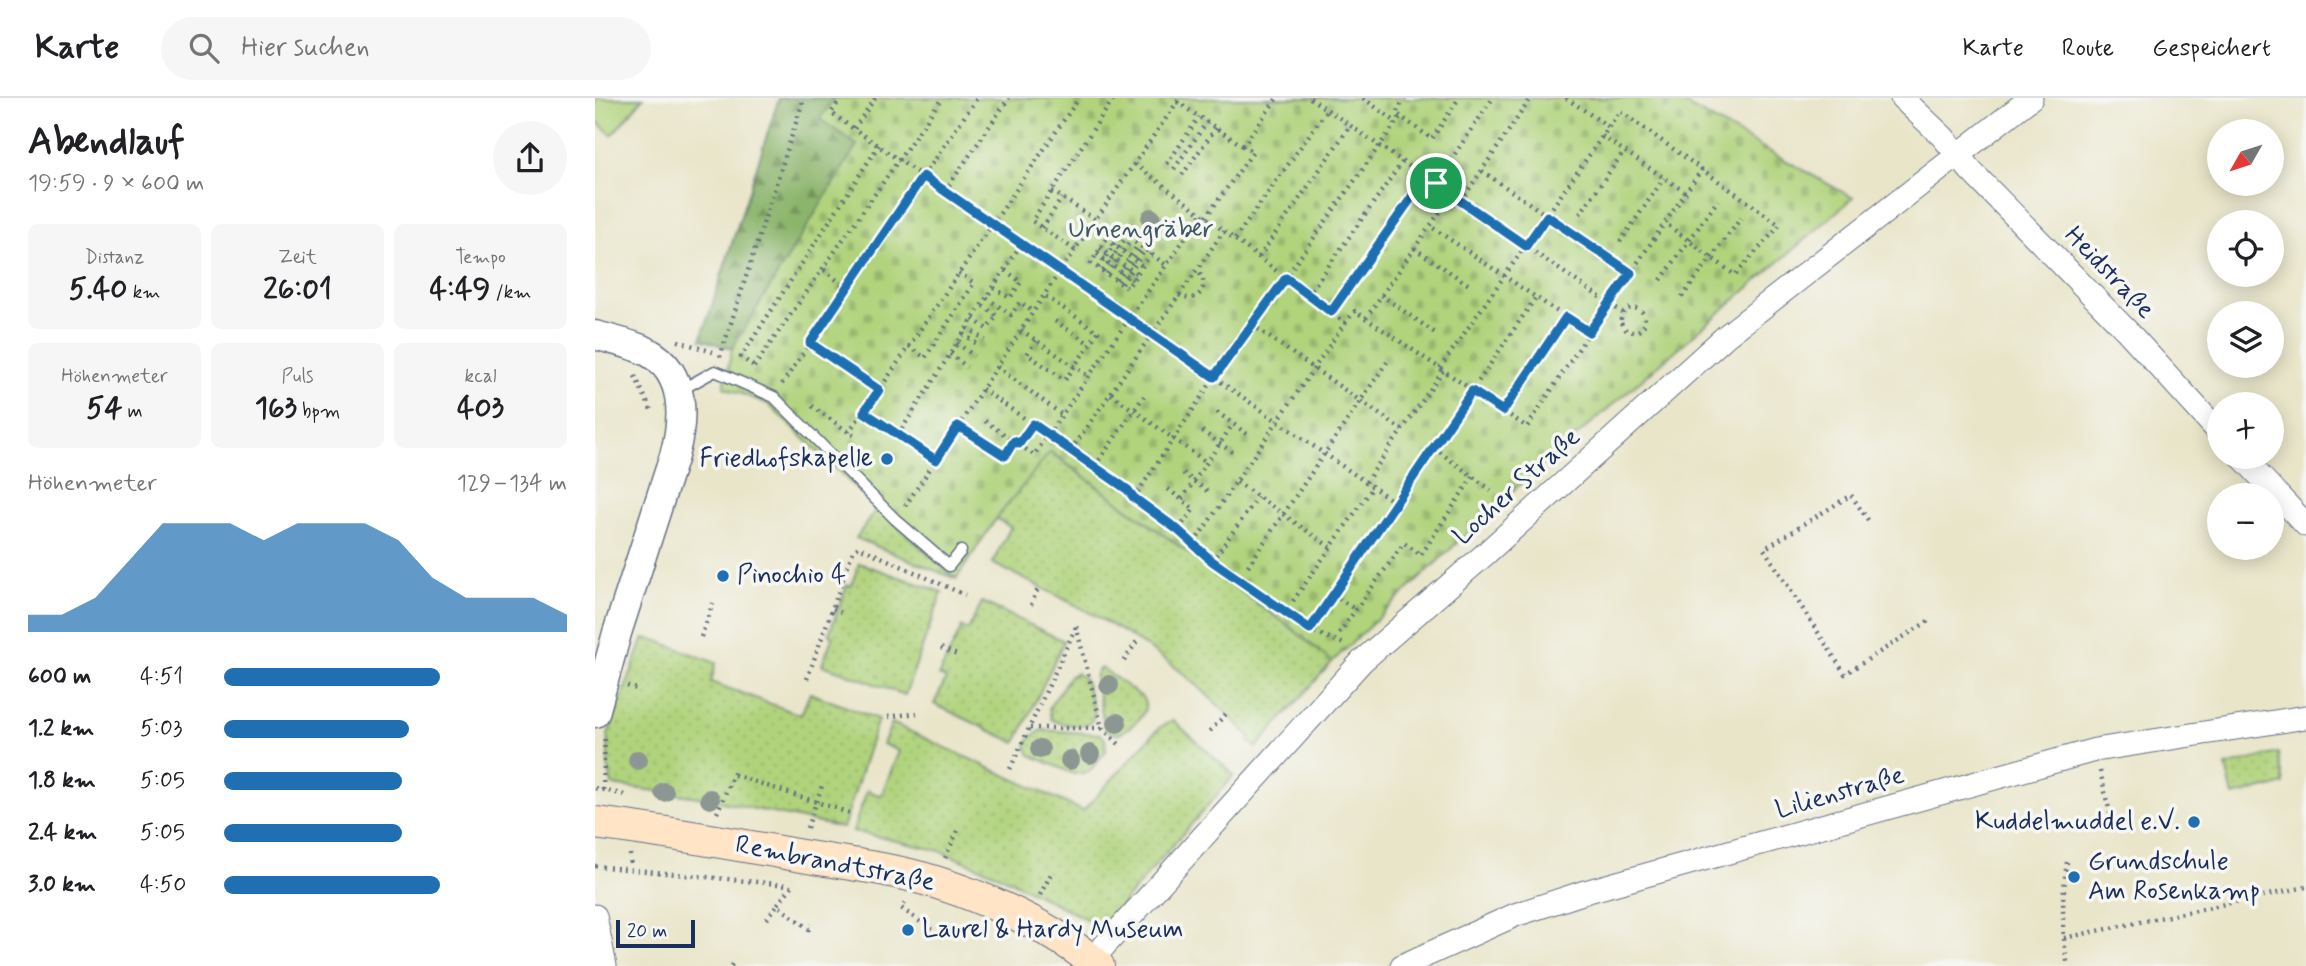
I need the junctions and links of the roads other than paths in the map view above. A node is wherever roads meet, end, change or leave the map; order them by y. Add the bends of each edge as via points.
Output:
1 (1902, 98) edge
2 (2031, 98) edge
3 (1957, 155) junction
4 (595, 335) edge
5 (679, 391) junction
6 (2207, 419) edge
7 (2253, 469) edge
8 (2306, 524) edge
9 (961, 551) dead end
10 (595, 713) edge
11 (2306, 717) edge
12 (595, 823) edge
13 (595, 916) edge
14 (1091, 964) edge
15 (605, 966) edge
16 (1402, 966) edge

1 - 3 street, Heidstraße
2 - 3 street, Locher Straße
3 - 6 street, Heidstraße
3 - 14 street, Locher Straße via 1726,336 1362,661
4 - 5 street via 648,352 666,367
5 - 9 lane via 715,371 774,397 895,519 949,566
5 - 10 street via 680,434
7 - 8 street
11 - 16 street, Lilienstraße via 2095,750 1585,892 1515,915
12 - 14 main road, Rembrandtstraße via 939,883 1015,915
13 - 15 street

